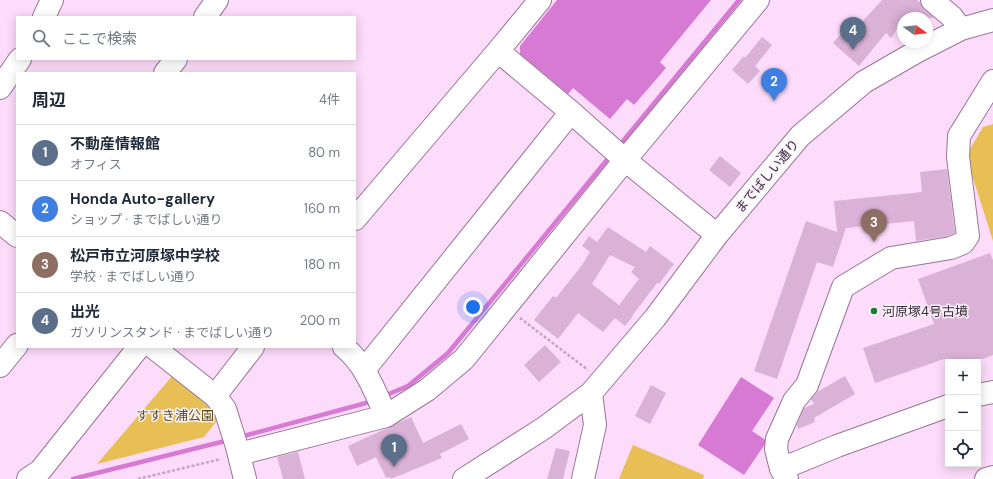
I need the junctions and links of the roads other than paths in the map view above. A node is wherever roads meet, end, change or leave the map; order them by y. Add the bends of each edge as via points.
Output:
1 (52, 0) edge
2 (217, 0) edge
3 (540, 0) edge
4 (758, 0) edge
5 (932, 0) edge
6 (44, 16) edge
7 (206, 16) edge
8 (993, 20) edge
9 (961, 29) junction
10 (498, 51) junction
11 (19, 60) edge
12 (175, 60) edge
13 (167, 72) edge
14 (993, 81) edge
15 (0, 88) edge
16 (571, 112) junction
17 (618, 154) junction
18 (356, 217) edge
19 (0, 222) edge
20 (16, 235) edge
21 (717, 235) junction
22 (16, 346) edge
23 (138, 348) edge
24 (154, 348) edge
25 (252, 348) edge
26 (345, 348) edge
27 (0, 366) edge
28 (364, 370) junction
29 (596, 386) junction
30 (993, 392) edge
31 (981, 394) edge
32 (215, 396) junction
33 (380, 404) junction
34 (945, 407) edge
35 (236, 444) junction
36 (784, 474) edge
37 (993, 477) edge
38 (28, 479) edge
39 (245, 479) edge
40 (464, 479) edge
41 (583, 479) edge
42 (986, 479) edge

1 - 6 street
2 - 7 street
3 - 10 street
4 - 17 street
5 - 9 street via 952,17
8 - 9 street, までばしい通り
9 - 21 street, までばしい通り via 864,82 800,136
10 - 16 street
10 - 18 street
11 - 15 street
12 - 13 street
14 - 36 street via 959,136 958,157 968,236 964,243 950,248 891,258 843,287 807,385 794,401 777,439 776,449
16 - 17 street
16 - 28 street
17 - 21 street
17 - 33 street via 464,359 427,390
19 - 20 street
21 - 29 street, までばしい通り via 655,318
22 - 27 street
23 - 38 street via 40,471
24 - 32 street
25 - 32 street
26 - 28 street
28 - 33 street
29 - 40 street, までばしい通り via 544,428
29 - 41 street via 595,425
30 - 31 street
32 - 35 street via 225,409
33 - 35 street
34 - 36 street via 837,446
35 - 39 street
37 - 42 street

